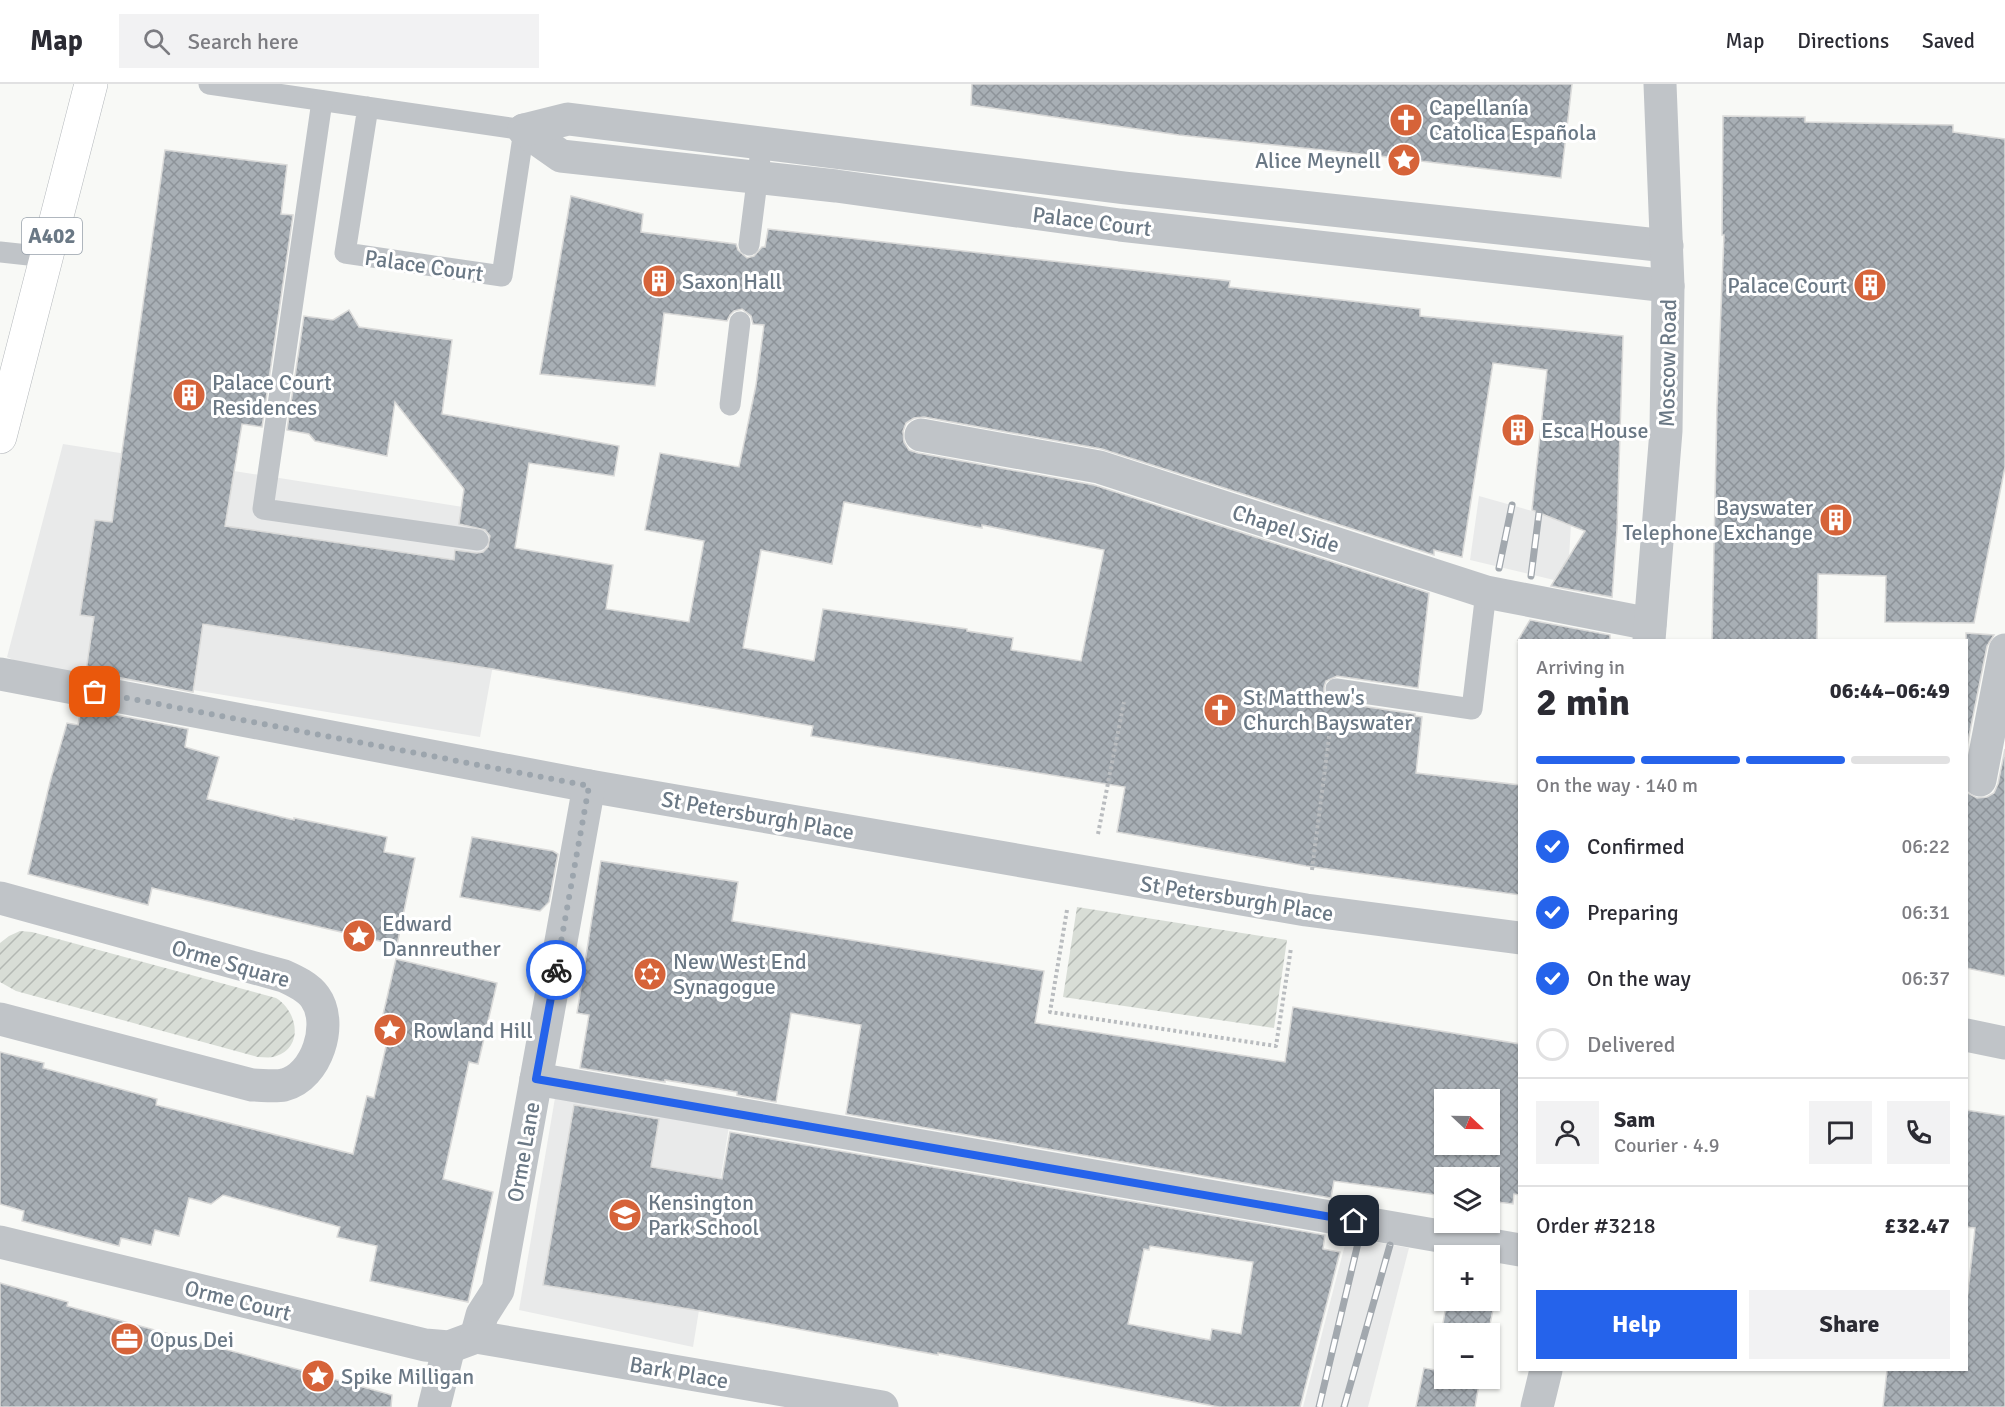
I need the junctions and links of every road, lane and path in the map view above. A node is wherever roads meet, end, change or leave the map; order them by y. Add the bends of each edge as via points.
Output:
1 (91, 84) edge
2 (209, 84) edge
3 (1660, 84) edge
4 (322, 100) junction
5 (368, 107) junction
6 (524, 130) junction
7 (762, 142) junction
8 (758, 177) junction
9 (1125, 188) junction
10 (1120, 225) junction
11 (1535, 232) junction
12 (749, 246) dead end
13 (1667, 246) junction
14 (0, 252) edge
15 (47, 257) junction
16 (1530, 270) junction
17 (1668, 286) junction
18 (740, 322) dead end
19 (730, 405) dead end
20 (921, 435) dead end
21 (0, 437) edge
22 (478, 540) dead end
23 (1486, 592) junction
24 (1650, 632) edge
25 (2005, 650) edge
26 (0, 674) edge
27 (1336, 689) joint
28 (1124, 702) dead end
29 (1980, 780) dead end
30 (589, 786) junction
31 (1082, 872) junction
32 (0, 898) edge
33 (1302, 910) junction
34 (1518, 938) edge
35 (0, 1019) edge
36 (1968, 1035) edge
37 (2005, 1043) edge
38 (536, 1079) junction
39 (0, 1242) edge
40 (1518, 1250) edge
41 (462, 1342) junction
42 (1546, 1371) edge
43 (795, 1400) edge
44 (435, 1407) edge
45 (882, 1407) edge
46 (1537, 1407) edge

1 - 15 main road, A402
2 - 4 lane, Palace Court
3 - 13 street, Moscow Road
4 - 5 lane, Palace Court
4 - 22 lane via 263,509
5 - 6 lane, Palace Court
5 - 6 lane, Palace Court via 345,253 502,276
6 - 7 street, Palace Court via 568,119
6 - 8 street, Palace Court via 561,156
7 - 8 lane
7 - 9 street, Palace Court
8 - 10 street, Palace Court
8 - 12 lane
9 - 10 lane
9 - 11 street, Palace Court
10 - 16 street, Palace Court
11 - 13 street, Palace Court
11 - 16 lane
13 - 17 street, Moscow Road
14 - 15 lane
15 - 21 main road, A402
16 - 17 street, Palace Court
17 - 24 street, Moscow Road via 1666,431
18 - 19 lane
20 - 23 street, Chapel Side via 1099,467
23 - 24 street, Chapel Side
23 - 27 lane via 1472,709
25 - 29 street
26 - 30 street, St Petersburgh Place
27 - 33 path
28 - 31 path
30 - 31 street, St Petersburgh Place
30 - 38 street, Orme Lane
31 - 33 street, St Petersburgh Place
31 - 33 path via 1050,1012 1276,1046
32 - 35 street, Orme Square via 285,976 315,997 322,1017 321,1041 303,1076 271,1086 252,1085
33 - 34 street, St Petersburgh Place
36 - 37 street
38 - 40 street
38 - 41 street, Orme Lane via 498,1290
39 - 41 street, Orme Court via 424,1345
41 - 43 street, Bark Place
41 - 44 street, Orme Lane
42 - 46 street
43 - 45 street, Bark Place

